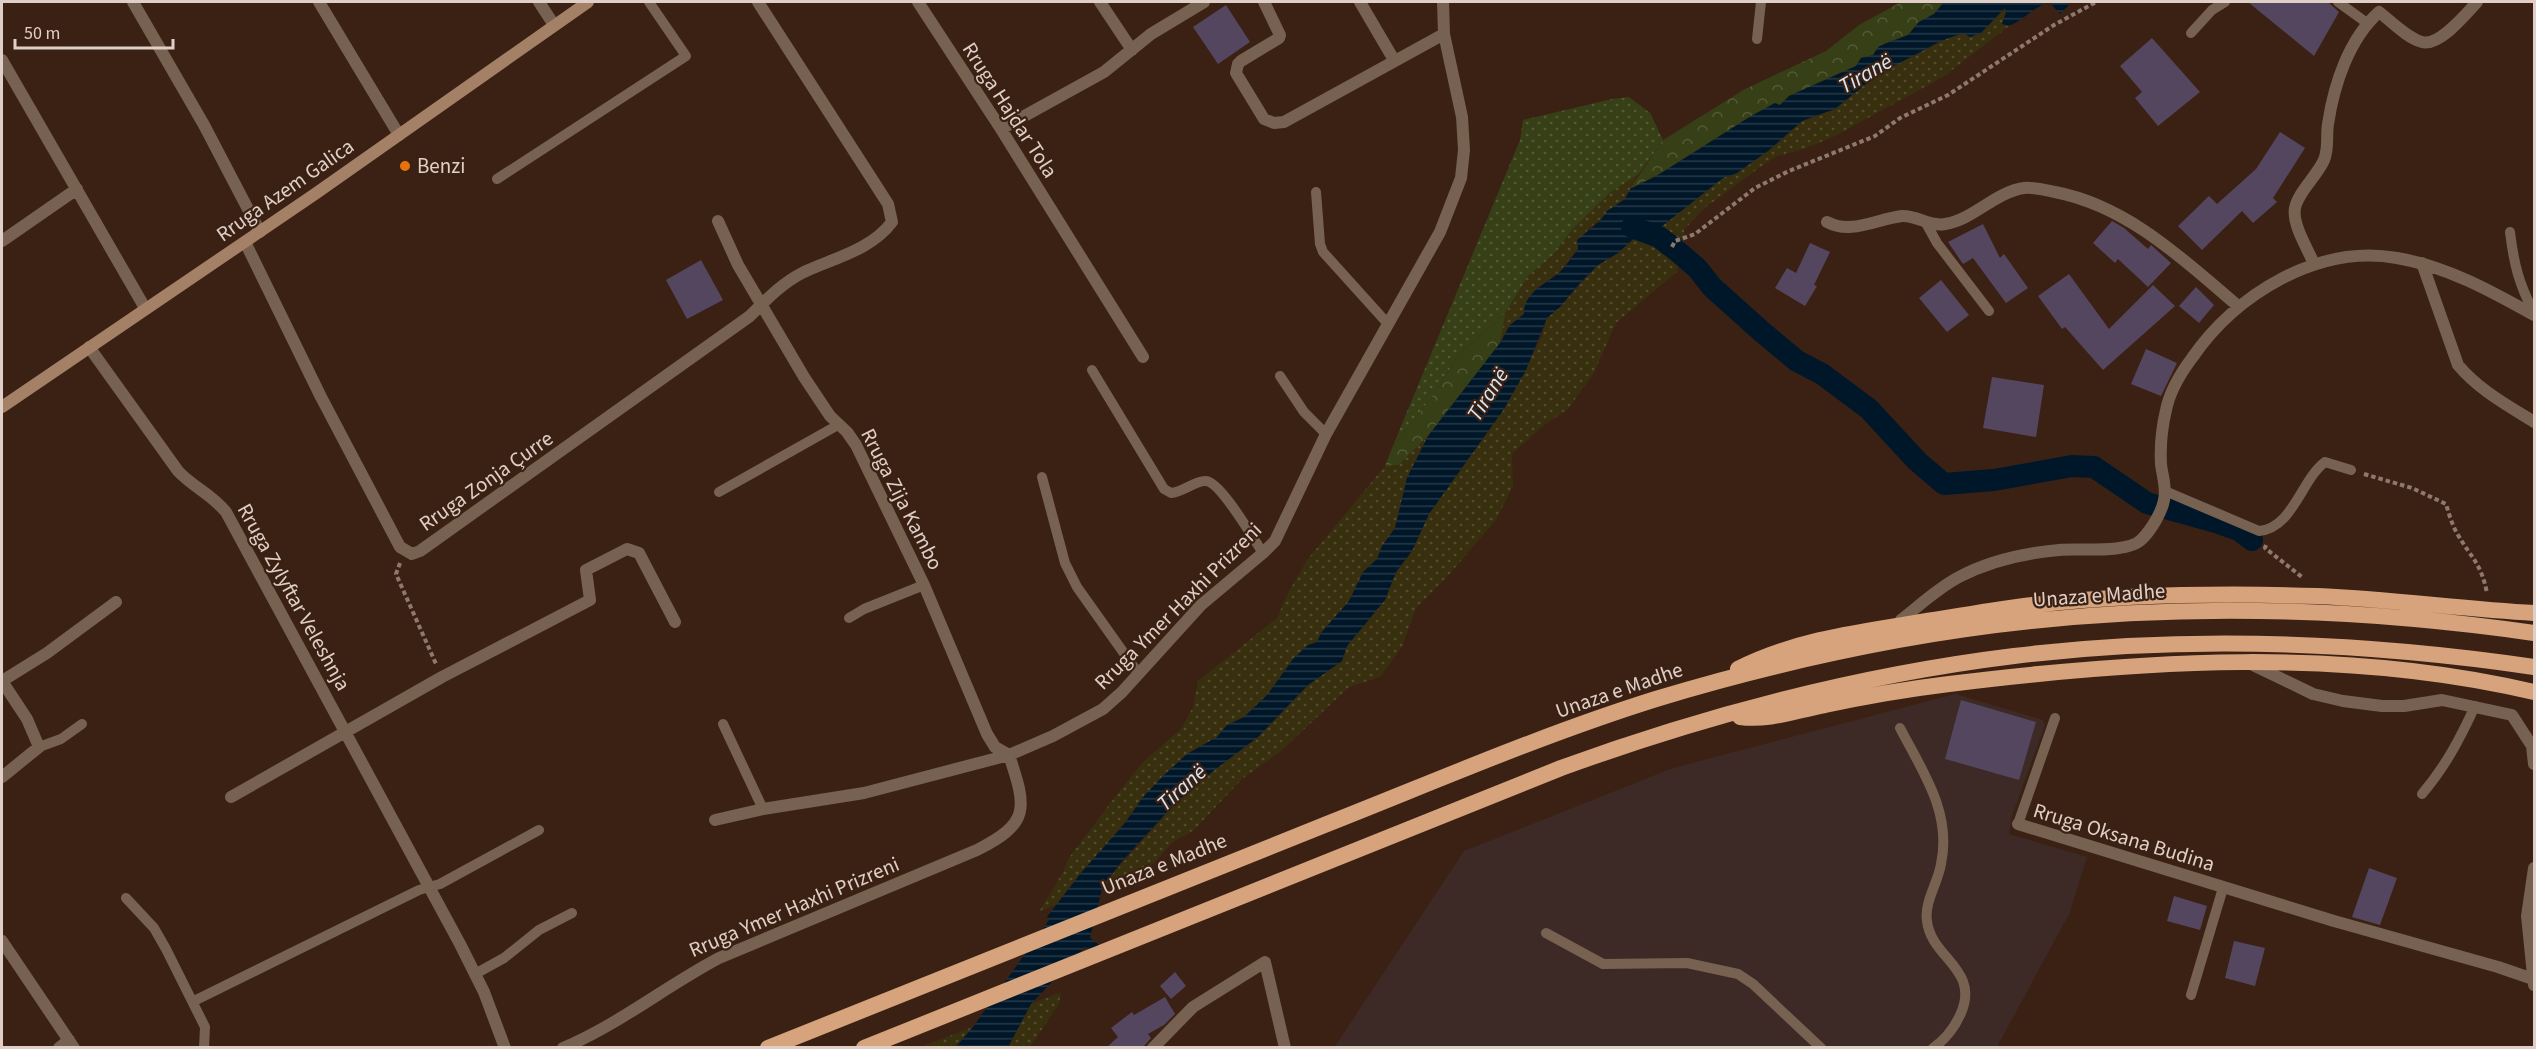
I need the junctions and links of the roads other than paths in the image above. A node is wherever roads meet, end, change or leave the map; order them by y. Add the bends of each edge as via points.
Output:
1 (134, 2) edge
2 (319, 2) edge
3 (539, 2) edge
4 (588, 2) edge
5 (649, 2) edge
6 (758, 2) edge
7 (918, 2) edge
8 (1100, 2) edge
9 (1204, 2) edge
10 (1264, 2) edge
11 (1360, 2) edge
12 (1443, 2) edge
13 (1761, 2) edge
14 (2225, 2) edge
15 (2338, 2) edge
16 (2477, 2) edge
17 (2367, 23) junction
18 (554, 25) junction
19 (2191, 33) dead end
20 (1444, 34) junction
21 (1757, 39) dead end
22 (1132, 50) junction
23 (2, 60) edge
24 (1394, 60) junction
25 (1001, 129) junction
26 (399, 135) junction
27 (497, 179) dead end
28 (77, 189) junction
29 (1316, 192) dead end
30 (718, 221) dead end
31 (1827, 222) dead end
32 (1926, 223) junction
33 (260, 232) junction
34 (2510, 232) dead end
35 (2, 241) edge
36 (245, 242) junction
37 (2422, 263) junction
38 (2314, 264) junction
39 (763, 303) junction
40 (2238, 306) junction
41 (145, 308) junction
42 (1989, 311) dead end
43 (2535, 314) edge
44 (1388, 324) junction
45 (89, 347) junction
46 (1143, 357) dead end
47 (1092, 370) dead end
48 (1280, 376) dead end
49 (2, 407) edge
50 (2535, 422) edge
51 (838, 425) junction
52 (1326, 434) junction
53 (2351, 470) road end
54 (1042, 477) dead end
55 (719, 492) dead end
56 (2165, 497) junction
57 (1263, 554) junction
58 (924, 585) junction
59 (116, 602) dead end
60 (2535, 614) edge
61 (849, 618) dead end
62 (1901, 620) dead end
63 (675, 622) dead end
64 (2535, 633) edge
65 (2247, 663) junction
66 (2535, 667) edge
67 (1138, 673) junction
68 (2, 681) edge
69 (1708, 684) junction
70 (2535, 692) edge
71 (2475, 706) junction
72 (1728, 714) junction
73 (2055, 718) dead end
74 (82, 724) dead end
75 (723, 724) dead end
76 (1900, 728) dead end
77 (346, 731) junction
78 (39, 747) junction
79 (1009, 755) junction
80 (2535, 764) edge
81 (2, 777) edge
82 (2422, 794) dead end
83 (231, 797) dead end
84 (763, 809) junction
85 (714, 820) dead end
86 (2018, 824) joint
87 (539, 830) dead end
88 (2535, 868) edge
89 (429, 887) junction
90 (2223, 888) junction
91 (126, 898) dead end
92 (572, 913) dead end
93 (1546, 933) dead end
94 (3, 944) edge
95 (475, 974) junction
96 (2534, 982) edge
97 (2191, 995) dead end
98 (194, 1001) junction
99 (67, 1045) edge
100 (868, 1046) edge
101 (204, 1047) edge
102 (505, 1047) edge
103 (563, 1047) edge
104 (768, 1047) edge
105 (1153, 1047) edge
106 (1285, 1047) edge
107 (1821, 1047) edge
108 (1933, 1047) edge

1 - 33 street
2 - 26 street
3 - 18 street
4 - 18 main road, Rruga Azem Galica
5 - 27 lane via 686,56
6 - 39 street via 888,204 891,222 864,245 778,287
7 - 25 street, Rruga Hajdar Tola
8 - 22 street
9 - 22 street
10 - 24 street via 1279,38 1241,61 1236,73 1268,122 1284,122
11 - 24 street
12 - 20 street, Rruga Ymer Haxhi Prizreni
13 - 21 lane
14 - 19 lane
15 - 17 lane
16 - 17 street via 2458,23 2425,44 2379,12
17 - 38 street via 2342,74 2328,126 2325,159 2295,208
18 - 26 main road, Rruga Azem Galica
20 - 24 street
20 - 44 street, Rruga Ymer Haxhi Prizreni via 1462,117 1461,178 1440,232
22 - 25 street via 1104,72
23 - 28 street
25 - 46 street, Rruga Hajdar Tola
26 - 33 main road, Rruga Azem Galica
28 - 35 street
28 - 41 street
29 - 44 lane via 1323,252
30 - 39 street via 738,265
31 - 32 street via 1847,228 1910,216
32 - 40 street via 1949,224 2024,188 2062,193 2090,201 2142,229
32 - 42 lane
33 - 36 main road, Rruga Azem Galica
34 - 43 lane via 2520,287
36 - 39 street, Rruga Zonja Çurre via 354,461 404,551 412,554 750,316
36 - 41 main road, Rruga Azem Galica
37 - 38 street via 2376,256
37 - 43 street via 2482,286
37 - 50 street via 2458,365 2493,396
38 - 40 street
39 - 51 street, Rruga Zija Kambo via 804,377
40 - 56 street via 2197,351 2171,392 2161,443
41 - 45 main road, Rruga Azem Galica
44 - 52 street, Rruga Ymer Haxhi Prizreni
45 - 49 main road, Rruga Azem Galica
45 - 77 street, Rruga Zylyftar Veleshnja via 178,471 226,512
47 - 57 lane via 1164,489 1171,494 1198,482 1212,483
48 - 52 lane via 1304,412
51 - 55 lane
51 - 58 street, Rruga Zija Kambo via 856,446
52 - 57 street, Rruga Ymer Haxhi Prizreni via 1275,541
53 - 56 lane via 2325,462 2315,470 2278,525 2270,530 2259,531
54 - 67 lane via 1065,563 1077,587
56 - 62 street via 2155,520 2134,545 2030,554 1978,568 1940,588
57 - 67 street, Rruga Ymer Haxhi Prizreni via 1201,605
58 - 61 lane
58 - 79 street, Rruga Zija Kambo via 987,734 995,747
59 - 68 street
60 - 69 highway via 2383,600 2254,595 2126,597 2040,604 1816,641 1768,654
63 - 77 street via 639,553 627,549 586,570 590,600
64 - 69 highway, Unaza e Madhe via 2341,613 2185,611 2116,615 1901,640
65 - 70 highway via 2384,667 2478,679
65 - 71 street via 2313,694 2343,701 2404,706 2442,700
65 - 72 highway via 2058,670 1875,694 1768,717
66 - 72 highway via 2317,645 2105,649 2014,656 1937,668
67 - 79 street, Rruga Ymer Haxhi Prizreni via 1102,709
68 - 78 street via 27,719
69 - 104 highway, Unaza e Madhe via 1594,720 1471,766
71 - 80 street via 2512,715 2532,746
71 - 82 lane via 2450,757
72 - 100 highway via 1551,771
73 - 86 lane, Rruga Oksana Budina
74 - 78 lane via 61,739
75 - 84 lane
76 - 108 lane via 1943,820 1941,864 1927,906 1929,934 1957,967 1965,984 1966,1002 1956,1025
77 - 83 street
77 - 89 street, Rruga Zylyftar Veleshnja
78 - 81 street
79 - 84 street via 864,793
79 - 103 street, Rruga Ymer Haxhi Prizreni via 1018,783 1020,815 1003,837 718,958 598,1032
84 - 85 street
86 - 90 street, Rruga Oksana Budina
87 - 89 lane
88 - 96 street via 2527,916
89 - 95 street, Rruga Zylyftar Veleshnja
89 - 98 lane
90 - 96 street, Rruga Oksana Budina via 2498,967
90 - 97 lane, Rruga Oksana Budina
91 - 98 lane via 154,928
92 - 95 lane via 539,930 504,958
93 - 107 lane via 1603,964 1687,963 1738,974
94 - 99 street
95 - 102 street, Rruga Zylyftar Veleshnja
98 - 101 lane via 206,1027
105 - 106 street via 1193,1007 1265,962

